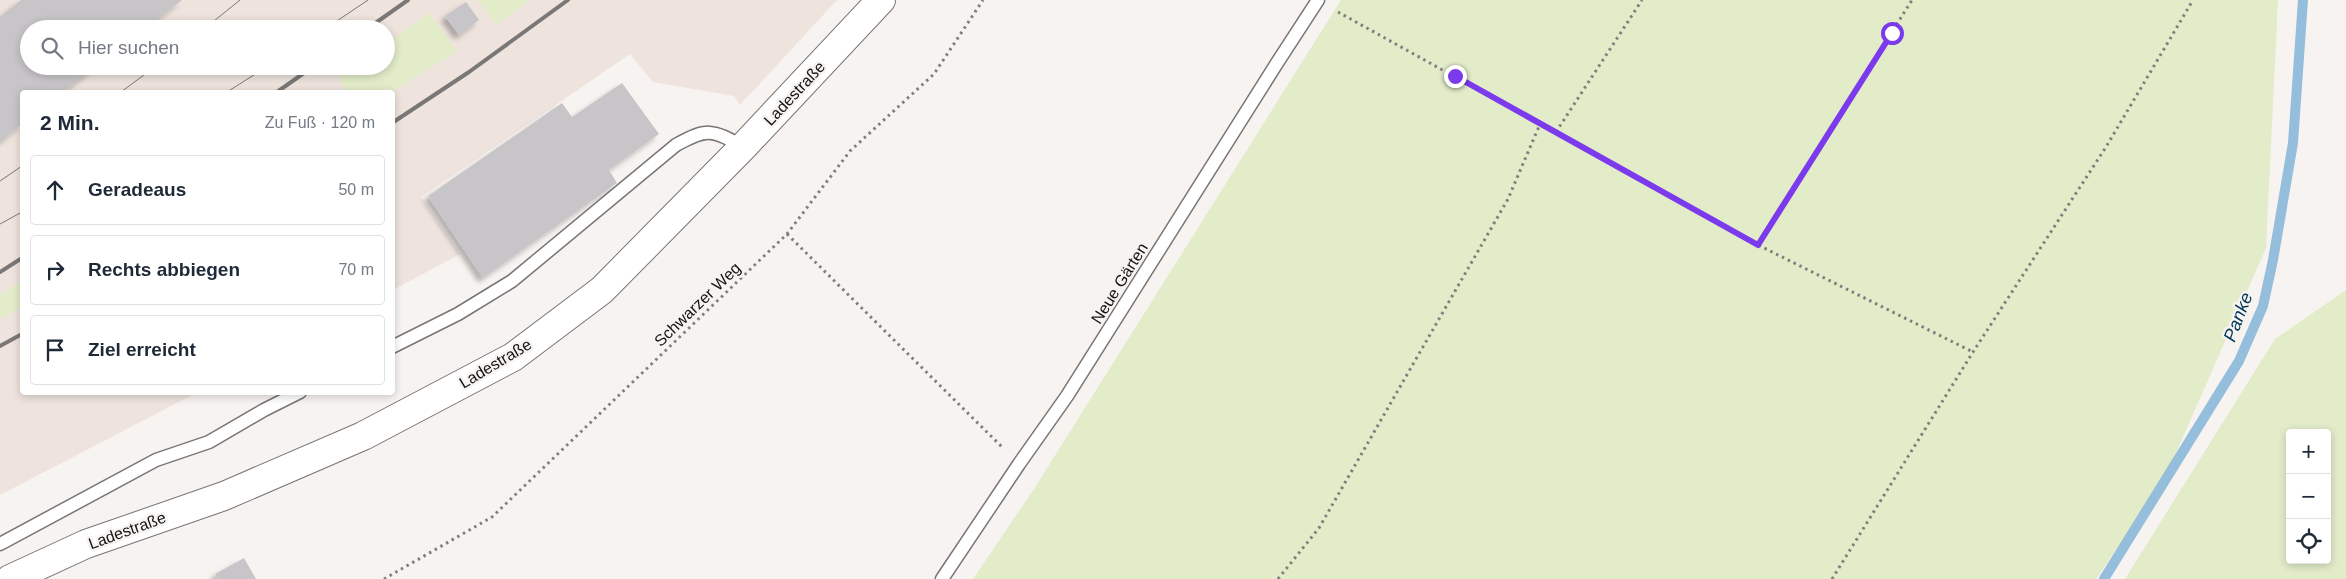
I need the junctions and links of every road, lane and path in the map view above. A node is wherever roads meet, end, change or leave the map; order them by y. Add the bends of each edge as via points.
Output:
1 (881, 0) edge
2 (983, 0) edge
3 (1318, 0) edge
4 (1642, 0) edge
5 (1912, 0) edge
6 (2193, 0) edge
7 (1540, 124) junction
8 (1556, 132) junction
9 (743, 146) junction
10 (787, 234) junction
11 (1758, 245) junction
12 (395, 345) edge
13 (1973, 352) junction
14 (294, 395) edge
15 (1019, 464) junction
16 (0, 544) edge
17 (10, 579) edge
18 (384, 579) edge
19 (942, 579) edge
20 (1278, 579) edge
21 (1832, 579) edge

1 - 9 street, Ladestraße
2 - 10 path, Schwarzer Weg via 934,74 850,152
3 - 7 path
3 - 15 lane, Neue Gärten via 1067,396
4 - 8 path
5 - 11 path
6 - 13 path via 2106,146
7 - 8 path
7 - 20 path via 1508,199 1416,361 1318,528
8 - 11 path
9 - 12 lane via 721,134 700,132 676,146 512,281 458,314
9 - 17 street, Ladestraße via 602,290 513,357 363,436 224,496 86,544
10 - 15 path
10 - 18 path, Schwarzer Weg via 492,517
11 - 13 path
13 - 21 path
14 - 16 lane via 209,442 156,460
15 - 19 lane, Neue Gärten

